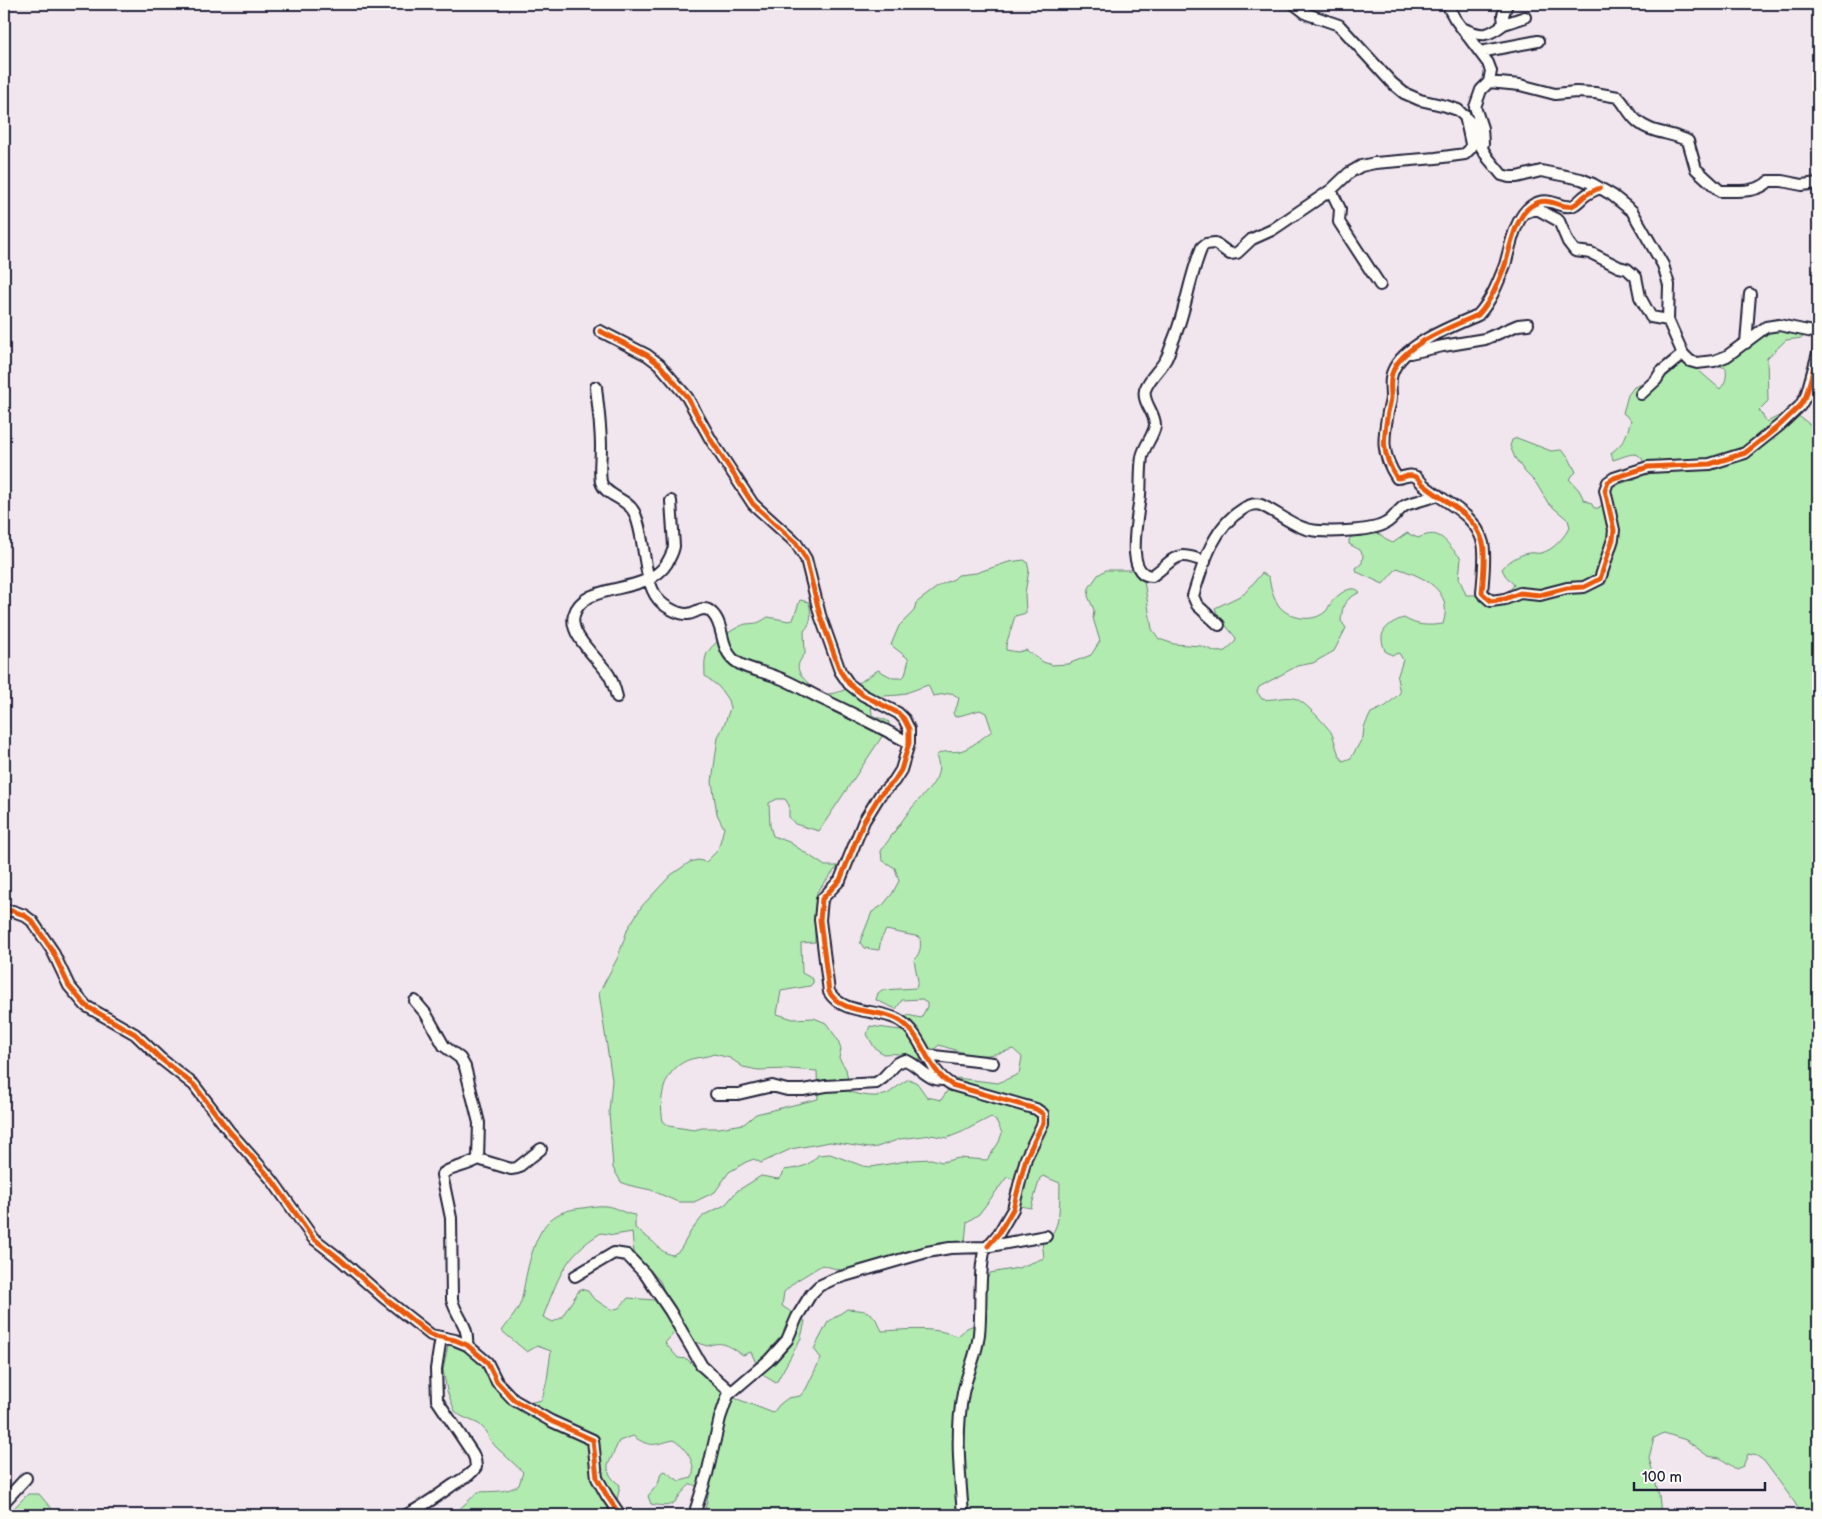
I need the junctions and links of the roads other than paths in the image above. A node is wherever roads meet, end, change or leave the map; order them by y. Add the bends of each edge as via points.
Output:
1 (1294, 4) edge
2 (1449, 4) edge
3 (1507, 4) edge
4 (1525, 17) dead end
5 (1504, 24) junction
6 (1461, 27) junction
7 (1538, 41) dead end
8 (1480, 52) junction
9 (1489, 82) junction
10 (1465, 116) junction
11 (1483, 150) junction
12 (1818, 183) edge
13 (1600, 188) junction
14 (1331, 190) junction
15 (1523, 214) junction
16 (1380, 285) dead end
17 (1750, 294) dead end
18 (1668, 320) junction
19 (1528, 324) dead end
20 (600, 331) dead end
21 (1818, 333) edge
22 (1746, 343) junction
23 (1818, 353) edge
24 (1683, 354) junction
25 (1404, 355) junction
26 (596, 387) dead end
27 (1641, 394) dead end
28 (1438, 495) junction
29 (670, 501) dead end
30 (1205, 562) junction
31 (650, 580) junction
32 (1219, 625) dead end
33 (617, 697) dead end
34 (909, 743) junction
35 (4, 911) edge
36 (415, 1001) dead end
37 (926, 1055) junction
38 (993, 1063) dead end
39 (944, 1080) junction
40 (716, 1094) dead end
41 (542, 1149) dead end
42 (478, 1159) junction
43 (1046, 1236) dead end
44 (986, 1246) junction
45 (575, 1276) dead end
46 (441, 1338) junction
47 (467, 1346) junction
48 (731, 1392) junction
49 (26, 1478) dead end
50 (4, 1502) edge
51 (406, 1515) edge
52 (620, 1515) edge
53 (694, 1515) edge
54 (963, 1515) edge

1 - 10 street via 1307,14 1339,25 1404,93 1458,110
2 - 6 street
3 - 5 street
4 - 5 street
5 - 6 street via 1481,35
6 - 8 street
7 - 8 street
8 - 9 street via 1490,67
9 - 11 street via 1474,107 1482,128
9 - 12 street via 1520,85 1555,94 1576,92 1618,97 1638,122 1688,141 1696,169 1720,191 1756,189 1769,181 1802,185
10 - 11 street
10 - 14 street via 1471,144 1465,154 1361,166
11 - 13 street via 1502,175 1517,177 1541,171 1581,179
13 - 15 street via 1573,206 1542,202 1534,204
13 - 18 street via 1632,211 1662,265 1669,285
14 - 16 street via 1339,207 1339,222
14 - 30 street via 1272,230 1252,239 1237,253 1230,254 1214,243 1202,247 1174,341 1144,393 1155,427 1141,463 1133,548 1138,568 1152,576 1183,555
15 - 18 street via 1534,210 1552,217 1559,221 1575,251 1591,253 1627,269 1636,277 1640,297 1651,317
15 - 25 street via 1495,290 1484,308 1478,315
17 - 22 street
18 - 24 street
19 - 25 street via 1485,339
20 - 34 street via 647,355 687,396 753,504 796,543 806,559 820,616 840,671 863,695 898,712 909,729
21 - 22 street via 1779,325 1766,327
22 - 24 street via 1714,361 1697,363
23 - 28 street via 1800,406 1745,453 1710,464 1648,467 1608,482 1606,490 1613,539 1600,579 1584,587 1540,595 1520,593 1491,601 1482,593 1484,545 1480,535 1471,520
24 - 27 street via 1660,372
25 - 28 street via 1392,371 1391,399 1384,434 1386,455 1397,478 1417,477
26 - 31 street via 601,481 604,488 633,510
28 - 30 street via 1403,507 1380,527 1366,529 1318,531 1296,526 1262,506 1250,505 1222,526
29 - 31 street via 673,551 664,567
30 - 32 street via 1193,598
31 - 33 street via 594,594 585,599 574,615 577,634 609,675
31 - 34 street via 664,605 686,614 700,609 713,613 727,651 738,663 778,677
34 - 37 street via 901,770 864,821 845,872 822,899 820,920 832,997 851,1008 901,1021
35 - 46 street via 24,915 32,921 52,950 69,986 86,1006 135,1034 194,1085 272,1180 313,1238 408,1317
36 - 42 street via 444,1046 460,1058 465,1067 479,1123
37 - 38 street
37 - 39 street
39 - 40 street via 931,1077 905,1060 897,1063 876,1083 803,1090 772,1086 738,1094
39 - 44 street via 1043,1114 1043,1123 1026,1158 1013,1209 999,1233
41 - 42 street via 511,1169
42 - 47 street via 444,1172 442,1176 451,1218 452,1300 466,1326
43 - 44 street
44 - 48 street via 927,1252 820,1286 786,1340 769,1360
44 - 54 street via 981,1270 979,1334 963,1393 957,1448
45 - 48 street via 614,1253 627,1255 656,1289 702,1366
46 - 47 street
46 - 51 street via 436,1369 437,1400 473,1454 476,1465 469,1475 436,1499
47 - 52 street via 487,1362 497,1382 514,1400 551,1422 593,1440 597,1478
48 - 53 street via 720,1418
49 - 50 street

